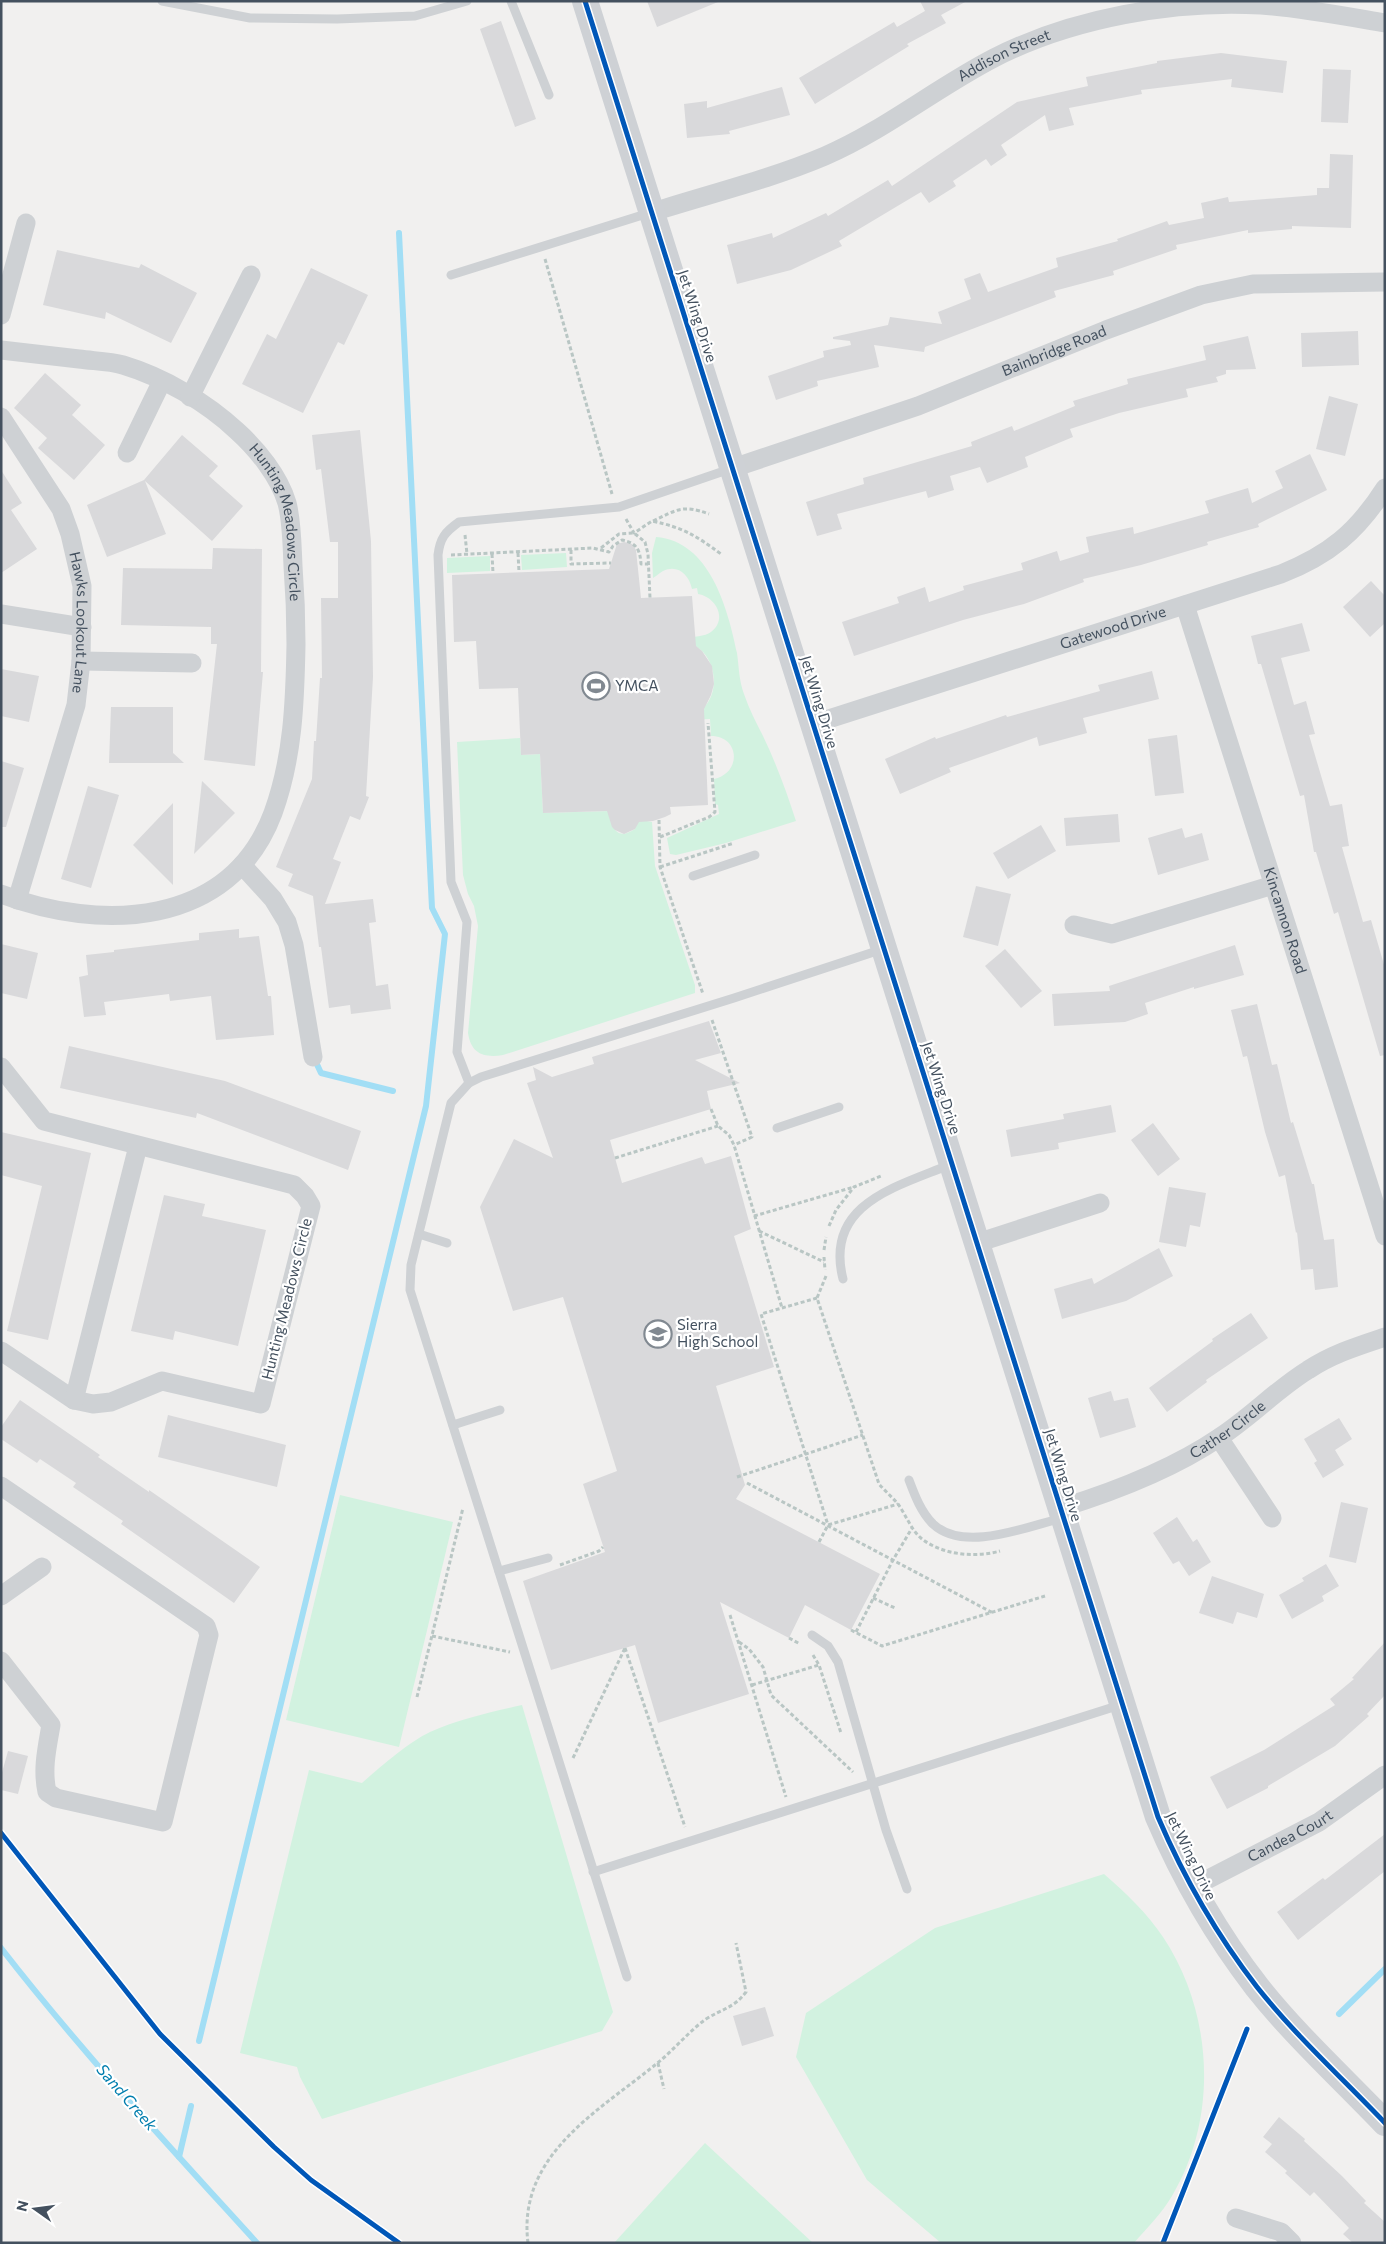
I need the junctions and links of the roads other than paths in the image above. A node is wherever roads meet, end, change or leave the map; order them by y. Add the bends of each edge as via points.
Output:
1 (162, 1) edge
2 (467, 1) edge
3 (511, 1) edge
4 (584, 1) edge
5 (1385, 23) edge
6 (549, 95) dead end
7 (650, 213) junction
8 (26, 223) dead end
9 (452, 275) dead end
10 (250, 276) dead end
11 (1385, 282) edge
12 (1, 315) edge
13 (1, 350) edge
14 (162, 381) junction
15 (190, 397) junction
16 (1, 417) edge
17 (127, 453) dead end
18 (733, 468) junction
19 (1385, 488) edge
20 (1185, 605) junction
21 (1, 614) edge
22 (82, 627) junction
23 (81, 661) junction
24 (192, 663) dead end
25 (813, 724) junction
26 (755, 854) dead end
27 (242, 865) junction
28 (693, 876) dead end
29 (1274, 885) junction
30 (9, 897) edge
31 (1074, 925) dead end
32 (884, 949) junction
33 (313, 1057) dead end
34 (1, 1067) edge
35 (468, 1083) junction
36 (840, 1107) dead end
37 (777, 1128) dead end
38 (138, 1146) junction
39 (952, 1164) junction
40 (1100, 1203) dead end
41 (419, 1234) junction
42 (1385, 1236) edge
43 (447, 1243) dead end
44 (977, 1243) junction
45 (843, 1279) dead end
46 (1385, 1337) edge
47 (1, 1351) edge
48 (74, 1400) junction
49 (500, 1410) dead end
50 (453, 1425) junction
51 (1219, 1438) junction
52 (909, 1480) dead end
53 (1, 1486) edge
54 (1062, 1513) junction
55 (1272, 1518) dead end
56 (548, 1558) dead end
57 (42, 1567) dead end
58 (499, 1571) junction
59 (1, 1596) edge
60 (812, 1635) dead end
61 (1, 1661) edge
62 (1121, 1704) junction
63 (1385, 1775) edge
64 (874, 1783) junction
65 (593, 1872) junction
66 (1191, 1888) junction
67 (907, 1890) dead end
68 (627, 1977) dead end
69 (1385, 2123) edge
70 (1236, 2218) dead end
71 (1292, 2243) edge

1 - 2 lane via 250,18 337,19 416,16
3 - 6 lane
4 - 7 main road, Jet Wing Drive
5 - 7 street, Addison Street via 1310,10 1220,4 1143,11 1060,30 996,57 871,133 824,156
7 - 9 lane
7 - 18 main road, Jet Wing Drive
8 - 12 street
10 - 15 street
11 - 18 street, Bainbridge Road via 1253,284 1201,295 918,406
13 - 14 street, Hunting Meadows Circle via 122,365
14 - 15 street, Hunting Meadows Circle
14 - 17 street
15 - 27 street, Hunting Meadows Circle via 237,430 266,464 287,502 292,539 296,626 295,708 290,751 272,815 258,844
16 - 22 street, Hawks Lookout Lane via 61,509 82,586
18 - 25 main road, Jet Wing Drive
18 - 35 lane via 619,507 459,522 446,531 440,542 451,882 467,922 457,1052
19 - 20 street, Gatewood Drive via 1354,530 1332,549 1306,564
20 - 25 street, Gatewood Drive
20 - 29 street, Kincannon Road
21 - 22 street
22 - 23 street, Hawks Lookout Lane
23 - 24 street
23 - 30 street, Hawks Lookout Lane via 76,705
25 - 32 main road, Jet Wing Drive
26 - 28 lane
27 - 30 street, Hunting Meadows Circle via 192,902 138,915 99,916 64,912
27 - 33 street via 273,899 286,922 294,945
29 - 31 street via 1112,934
29 - 42 street, Kincannon Road
32 - 35 lane
32 - 39 main road, Jet Wing Drive
34 - 38 street, Hunting Meadows Circle via 44,1121
35 - 41 lane via 451,1103
36 - 37 lane
38 - 48 street
38 - 48 street, Hunting Meadows Circle via 294,1185 311,1206 261,1404 162,1381 111,1402 93,1404
39 - 44 main road, Jet Wing Drive
39 - 45 lane via 883,1193 856,1211 842,1239 839,1266
40 - 44 street
41 - 43 lane
41 - 50 lane via 411,1265 410,1290
44 - 54 main road, Jet Wing Drive
46 - 51 street, Cather Circle via 1330,1357 1307,1370
47 - 48 street, Hunting Meadows Circle
49 - 50 lane
50 - 58 lane
51 - 54 street, Cather Circle via 1179,1462
51 - 55 street
52 - 54 lane via 916,1499 932,1524 960,1537 980,1538
53 - 61 street via 206,1626 209,1636 163,1822 56,1798 47,1792 44,1762 51,1725
54 - 62 main road, Jet Wing Drive
56 - 58 lane
57 - 59 street
58 - 65 lane
60 - 64 lane via 828,1646 838,1662
62 - 64 lane
62 - 66 main road, Jet Wing Drive via 1158,1817
63 - 66 street, Candea Court via 1319,1822
64 - 65 lane
64 - 67 lane
65 - 68 lane
66 - 69 main road, Jet Wing Drive via 1259,1989
70 - 71 street via 1281,2232

